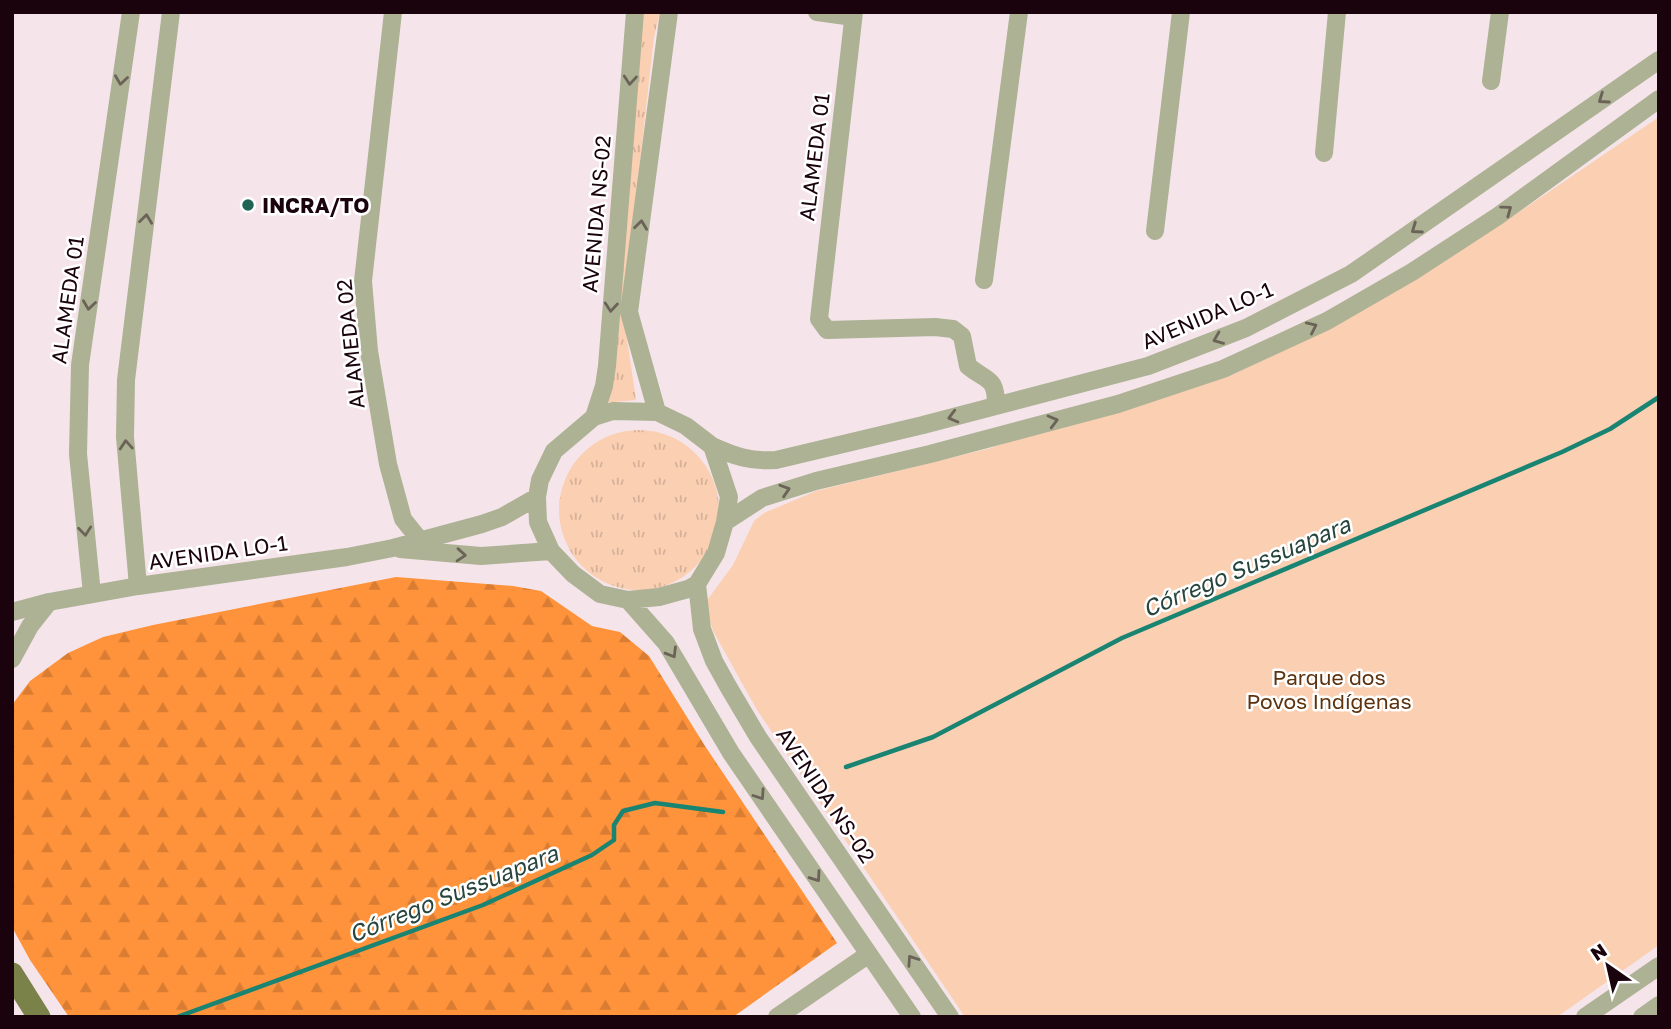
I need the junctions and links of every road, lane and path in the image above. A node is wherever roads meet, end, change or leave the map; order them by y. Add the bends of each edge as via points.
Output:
1 (131, 12) edge
2 (171, 12) edge
3 (393, 12) edge
4 (635, 12) edge
5 (669, 12) edge
6 (817, 12) edge
7 (1019, 12) edge
8 (1181, 12) edge
9 (1337, 12) edge
10 (1500, 12) edge
11 (854, 15) edge
12 (1659, 60) edge
13 (1491, 81) dead end
14 (1659, 99) edge
15 (1324, 153) dead end
16 (1155, 231) dead end
17 (984, 280) dead end
18 (996, 405) junction
19 (657, 412) junction
20 (594, 417) junction
21 (712, 446) junction
22 (537, 497) junction
23 (725, 522) junction
24 (419, 539) junction
25 (393, 548) junction
26 (551, 551) junction
27 (697, 584) junction
28 (138, 586) junction
29 (92, 594) junction
30 (628, 600) junction
31 (49, 602) junction
32 (12, 612) edge
33 (12, 659) edge
34 (869, 954) junction
35 (1659, 966) edge
36 (12, 974) edge
37 (1659, 1005) edge
38 (39, 1017) edge
39 (777, 1017) edge
40 (912, 1017) edge
41 (950, 1017) edge
42 (1585, 1017) edge
43 (1642, 1017) edge

1 -> 29 street, ALAMEDA 01 via 80,365 78,454
28 -> 2 street via 125,437 127,380
3 - 24 street, ALAMEDA 02 via 363,281 369,351 388,464 403,519
4 -> 20 street, AVENIDA NS-02 via 607,366
19 -> 5 street, AVENIDA NS-02 via 629,312
6 - 11 street
7 - 17 street
8 - 16 street
9 - 15 street
10 - 13 street
11 - 18 street, ALAMEDA 01 via 819,319 827,330 953,329 962,336 968,366 986,376 995,388
12 -> 18 street, AVENIDA LO-1 via 1351,274 1246,328 1157,363
23 -> 14 street via 762,498 805,484 1118,404 1223,369 1327,321 1412,272 1499,216
18 -> 21 street, AVENIDA LO-1 via 776,460 738,457
19 - 20 street via 613,411
19 - 21 street
20 - 22 street via 554,451
21 - 23 street via 729,497
22 - 24 street, AVENIDA LO-1 via 502,517
22 - 26 street via 538,522
23 - 27 street via 716,553
24 - 25 street, AVENIDA LO-1
25 -> 26 street, AVENIDA LO-1 via 481,556
25 - 28 street, AVENIDA LO-1
26 - 30 street via 600,594
27 - 30 street via 659,597
41 -> 27 street, AVENIDA NS-02 via 769,753 714,661 699,620
28 - 29 street, AVENIDA LO-1
29 - 31 street, AVENIDA LO-1
30 -> 34 street via 669,648 708,717
31 - 32 street, AVENIDA LO-1
31 - 33 street
34 - 39 street
34 - 40 street
35 - 42 street
36 - 38 main road
37 - 43 street

